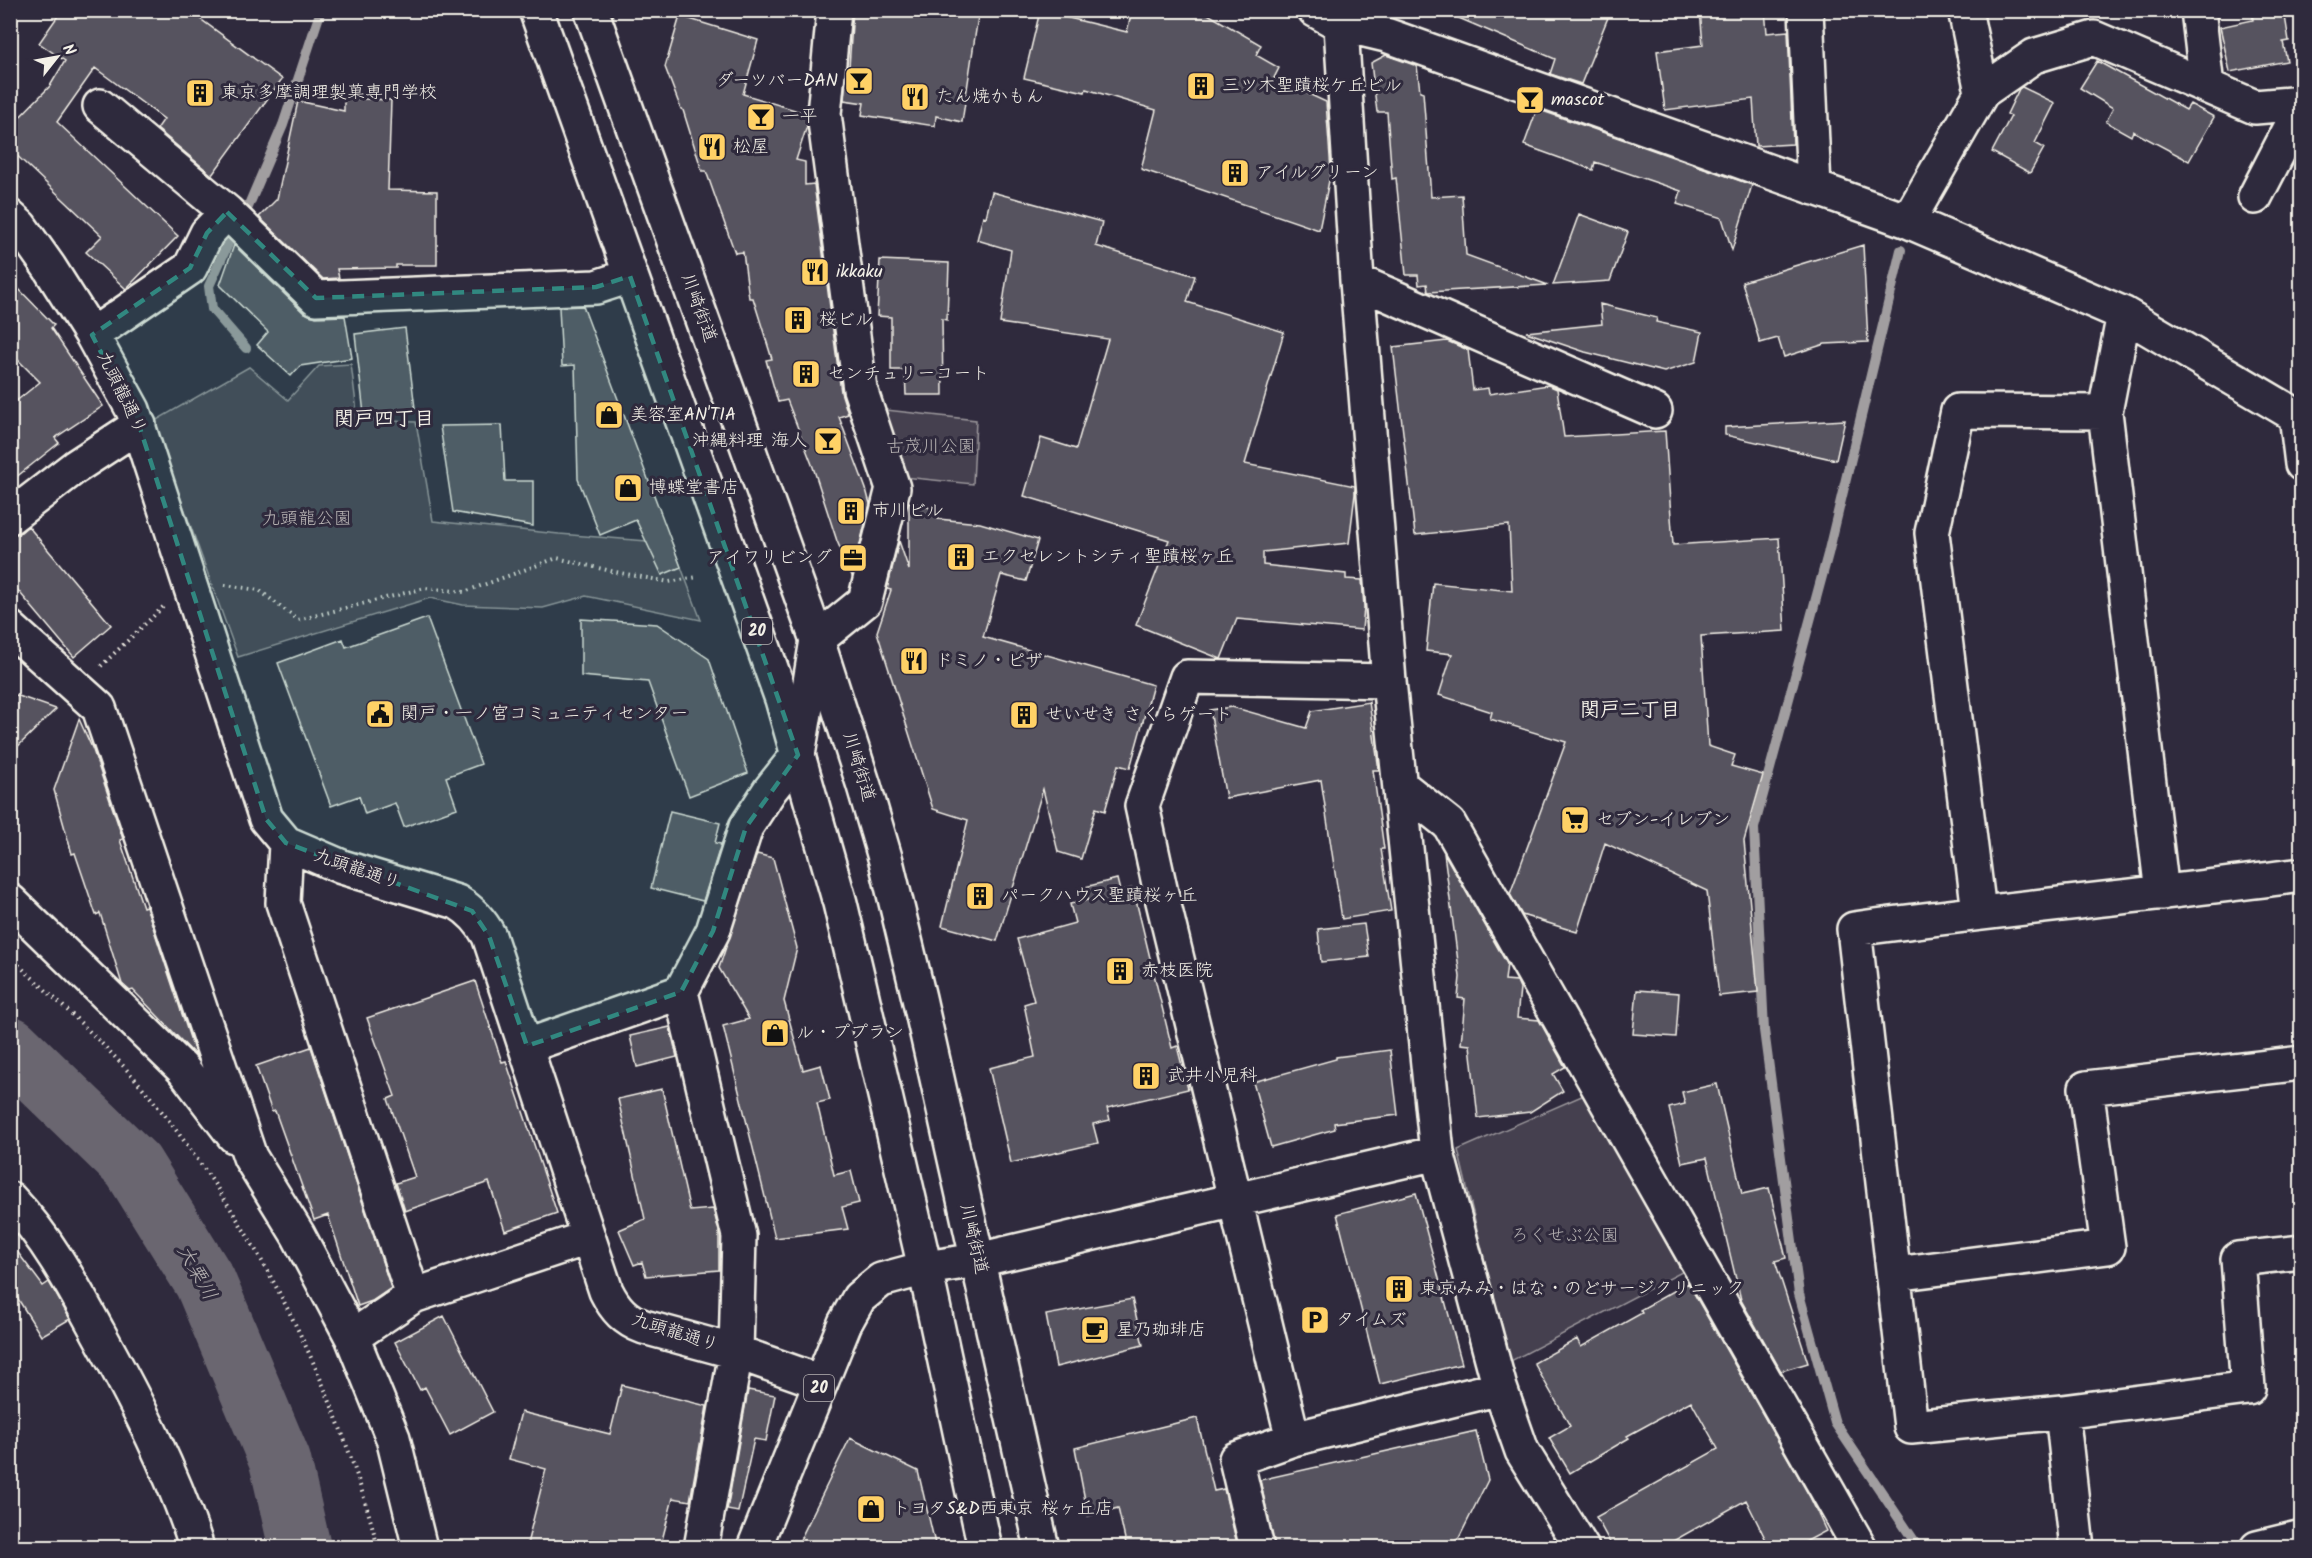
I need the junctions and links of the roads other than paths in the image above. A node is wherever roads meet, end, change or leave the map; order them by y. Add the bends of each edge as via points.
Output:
1 (536, 10) edge
2 (591, 10) edge
3 (834, 10) edge
4 (1806, 10) edge
5 (1965, 10) edge
6 (2198, 10) edge
7 (1332, 15) edge
8 (2207, 86) junction
9 (1982, 92) junction
10 (2301, 104) edge
11 (100, 106) dead end
12 (1814, 188) junction
13 (2255, 197) dead end
14 (227, 212) junction
15 (10, 217) edge
16 (1908, 221) junction
17 (630, 276) junction
18 (1357, 281) junction
19 (2124, 314) junction
20 (92, 335) junction
21 (1655, 411) dead end
22 (2105, 412) junction
23 (2299, 417) edge
24 (139, 425) junction
25 (2301, 464) edge
26 (10, 517) edge
27 (10, 628) edge
28 (817, 640) junction
29 (1389, 681) junction
30 (798, 755) junction
31 (1401, 786) junction
32 (286, 843) junction
33 (2301, 875) edge
34 (2162, 893) junction
35 (10, 901) edge
36 (1979, 912) junction
37 (681, 992) junction
38 (527, 1046) junction
39 (2301, 1063) edge
40 (1437, 1153) junction
41 (250, 1158) junction
42 (10, 1199) edge
43 (1235, 1200) junction
44 (587, 1238) junction
45 (2301, 1252) edge
46 (978, 1260) junction
47 (925, 1268) junction
48 (1895, 1274) junction
49 (413, 1296) junction
50 (352, 1337) junction
51 (736, 1352) junction
52 (821, 1382) junction
53 (1500, 1388) junction
54 (2062, 1412) junction
55 (1293, 1439) junction
56 (2301, 1537) edge
57 (196, 1548) edge
58 (420, 1548) edge
59 (701, 1548) edge
60 (754, 1548) edge
61 (985, 1548) edge
62 (1042, 1548) edge
63 (1257, 1548) edge
64 (1582, 1548) edge
65 (1860, 1548) edge
66 (2077, 1548) edge
67 (2257, 1548) edge

1 - 17 street, 20
2 - 28 street, 川崎街道
3 - 28 street via 824,114 860,389 893,488 865,601
4 - 12 street
5 - 9 street
6 - 8 street
7 - 12 street
7 - 18 street
8 - 9 street via 2094,38 2034,56
8 - 10 street via 2255,107
9 - 16 street
10 - 13 street
11 - 14 street
12 - 16 street
14 - 17 street via 316,298 596,287
14 - 20 street via 207,233 190,268
15 - 20 street, 九頭龍通り via 49,267
16 - 19 street
17 - 30 street, 20 via 782,699
18 - 21 street
18 - 29 street
19 - 22 street
19 - 23 street
20 - 24 street, 九頭龍通り
22 - 34 street
22 - 36 street via 1958,411 1932,533
23 - 25 street
24 - 26 street
24 - 32 street, 九頭龍通り via 266,819
27 - 41 street via 99,708
28 - 30 street
28 - 46 street, 川崎街道 via 886,861
29 - 31 street
29 - 43 street via 1187,677 1142,806
30 - 37 street via 746,827 713,931
30 - 47 street, 20 via 840,903
31 - 40 street
31 - 65 street via 1449,824
32 - 38 street, 九頭龍通り via 342,867 457,902 472,911 489,936
32 - 49 street via 283,903
33 - 34 street
34 - 36 street
35 - 41 street via 182,1068
36 - 48 street via 1854,929
37 - 38 street
37 - 51 street via 739,1236
38 - 44 street, 九頭龍通り
39 - 48 street via 2086,1088 2108,1247
40 - 43 street
40 - 53 street
41 - 50 street via 298,1234
42 - 57 street via 66,1276 124,1379 166,1467
43 - 46 street
43 - 55 street
44 - 49 street
44 - 51 street, 九頭龍通り via 606,1291 621,1314 644,1327
45 - 54 street via 2238,1259 2248,1388
46 - 47 street, 20
46 - 62 street, 川崎街道
47 - 52 street, 20 via 881,1280 859,1298
47 - 61 street, 20
48 - 54 street via 1911,1426
49 - 50 street
50 - 58 street via 393,1438
51 - 52 street, 九頭龍通り
51 - 59 street
52 - 60 street, 20
53 - 55 street
53 - 64 street via 1522,1451
54 - 66 street
55 - 63 street via 1236,1459
56 - 67 street

